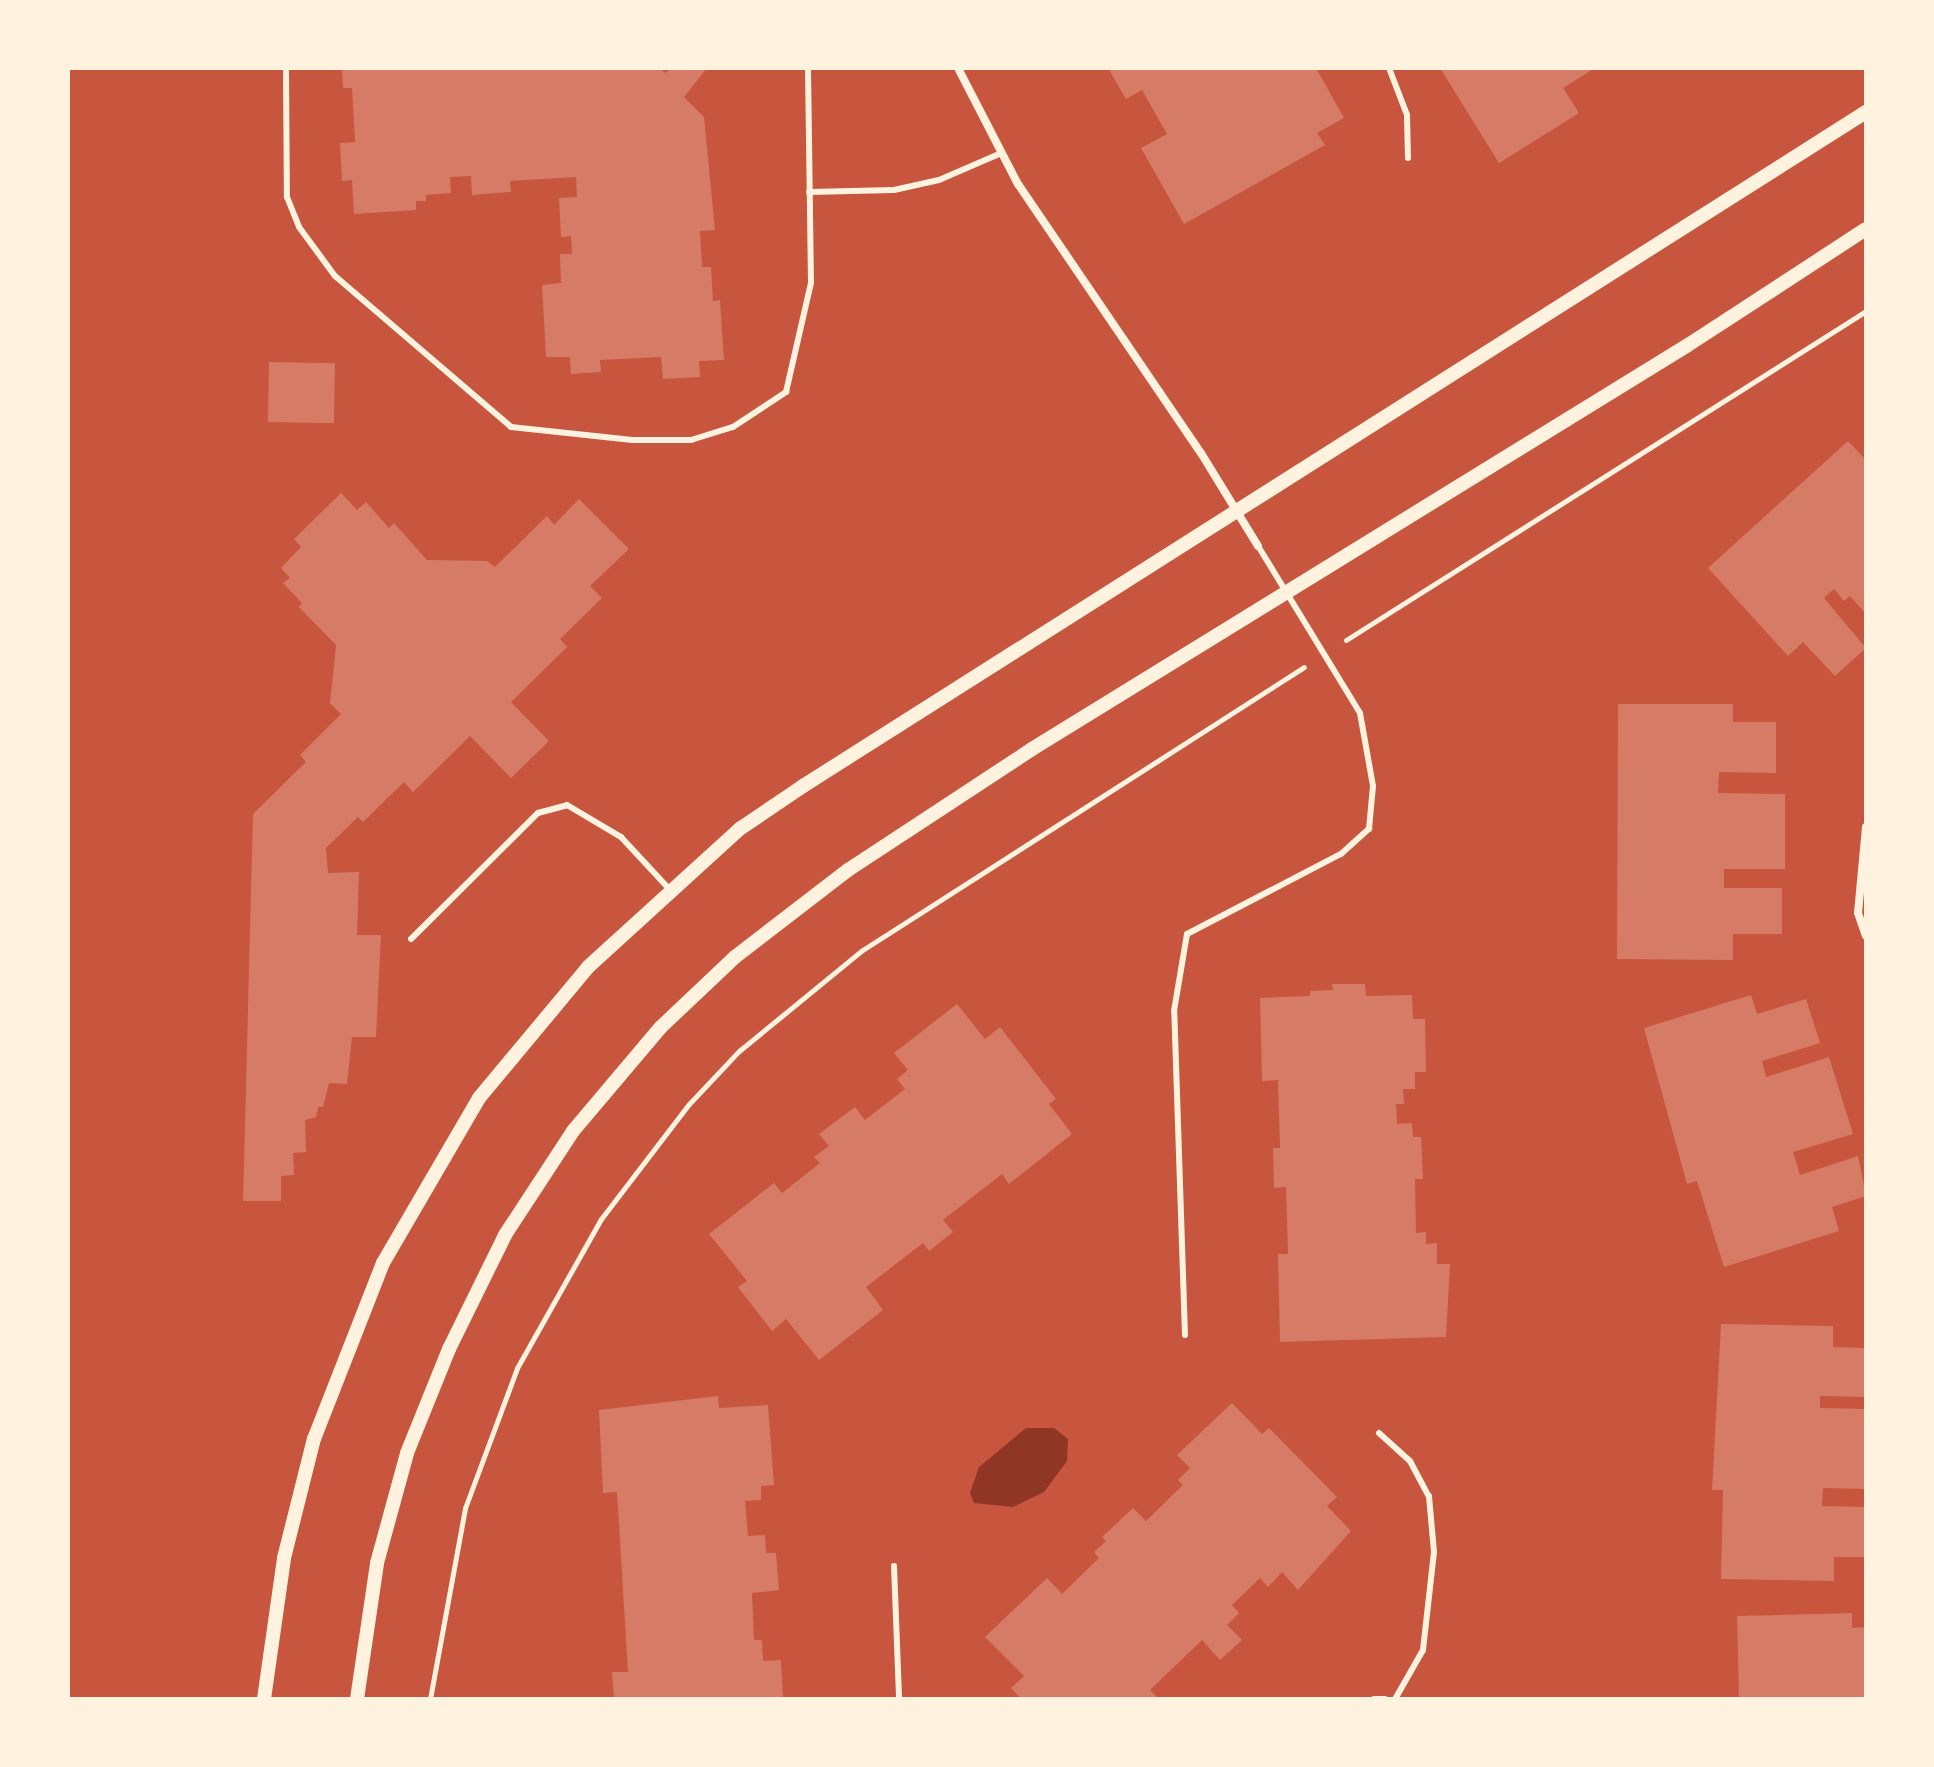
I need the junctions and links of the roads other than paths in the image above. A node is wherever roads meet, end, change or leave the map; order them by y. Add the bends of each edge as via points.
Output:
1 (286, 68) edge
2 (808, 68) edge
3 (958, 68) edge
4 (1389, 68) edge
5 (1866, 112) edge
6 (1001, 153) junction
7 (1408, 158) dead end
8 (809, 192) junction
9 (1866, 229) edge
10 (1236, 511) junction
11 (1258, 546) joint
12 (1284, 592) junction
13 (1866, 827) edge
14 (670, 890) junction
15 (1866, 936) edge
16 (411, 939) dead end
17 (1185, 1335) dead end
18 (1379, 1433) dead end
19 (894, 1566) dead end
20 (264, 1699) edge
21 (357, 1699) edge
22 (899, 1699) edge
23 (1374, 1699) edge
24 (1385, 1699) edge
25 (1395, 1699) edge

1 - 8 lane via 287,197 299,227 335,276 511,427 632,440 691,440 733,427 786,392 811,283
2 - 8 lane
3 - 6 street
4 - 7 lane via 1407,115
5 - 10 street
6 - 8 lane via 939,180 894,190
6 - 10 street
9 - 12 street via 1688,345
10 - 11 street
10 - 14 street via 803,786 741,828
11 - 12 lane
12 - 17 lane via 1360,713 1373,786 1369,829 1341,854 1187,934 1174,1011
12 - 21 street via 848,870 725,967 661,1027 573,1131 505,1235 449,1349 407,1453 377,1563
13 - 15 street via 1858,913
14 - 16 lane via 621,837 567,805 538,813
14 - 20 street via 588,967 479,1098 383,1263 314,1439 284,1558
18 - 25 lane via 1410,1461 1429,1496 1434,1552 1433,1600 1423,1650
19 - 22 lane
23 - 24 lane

